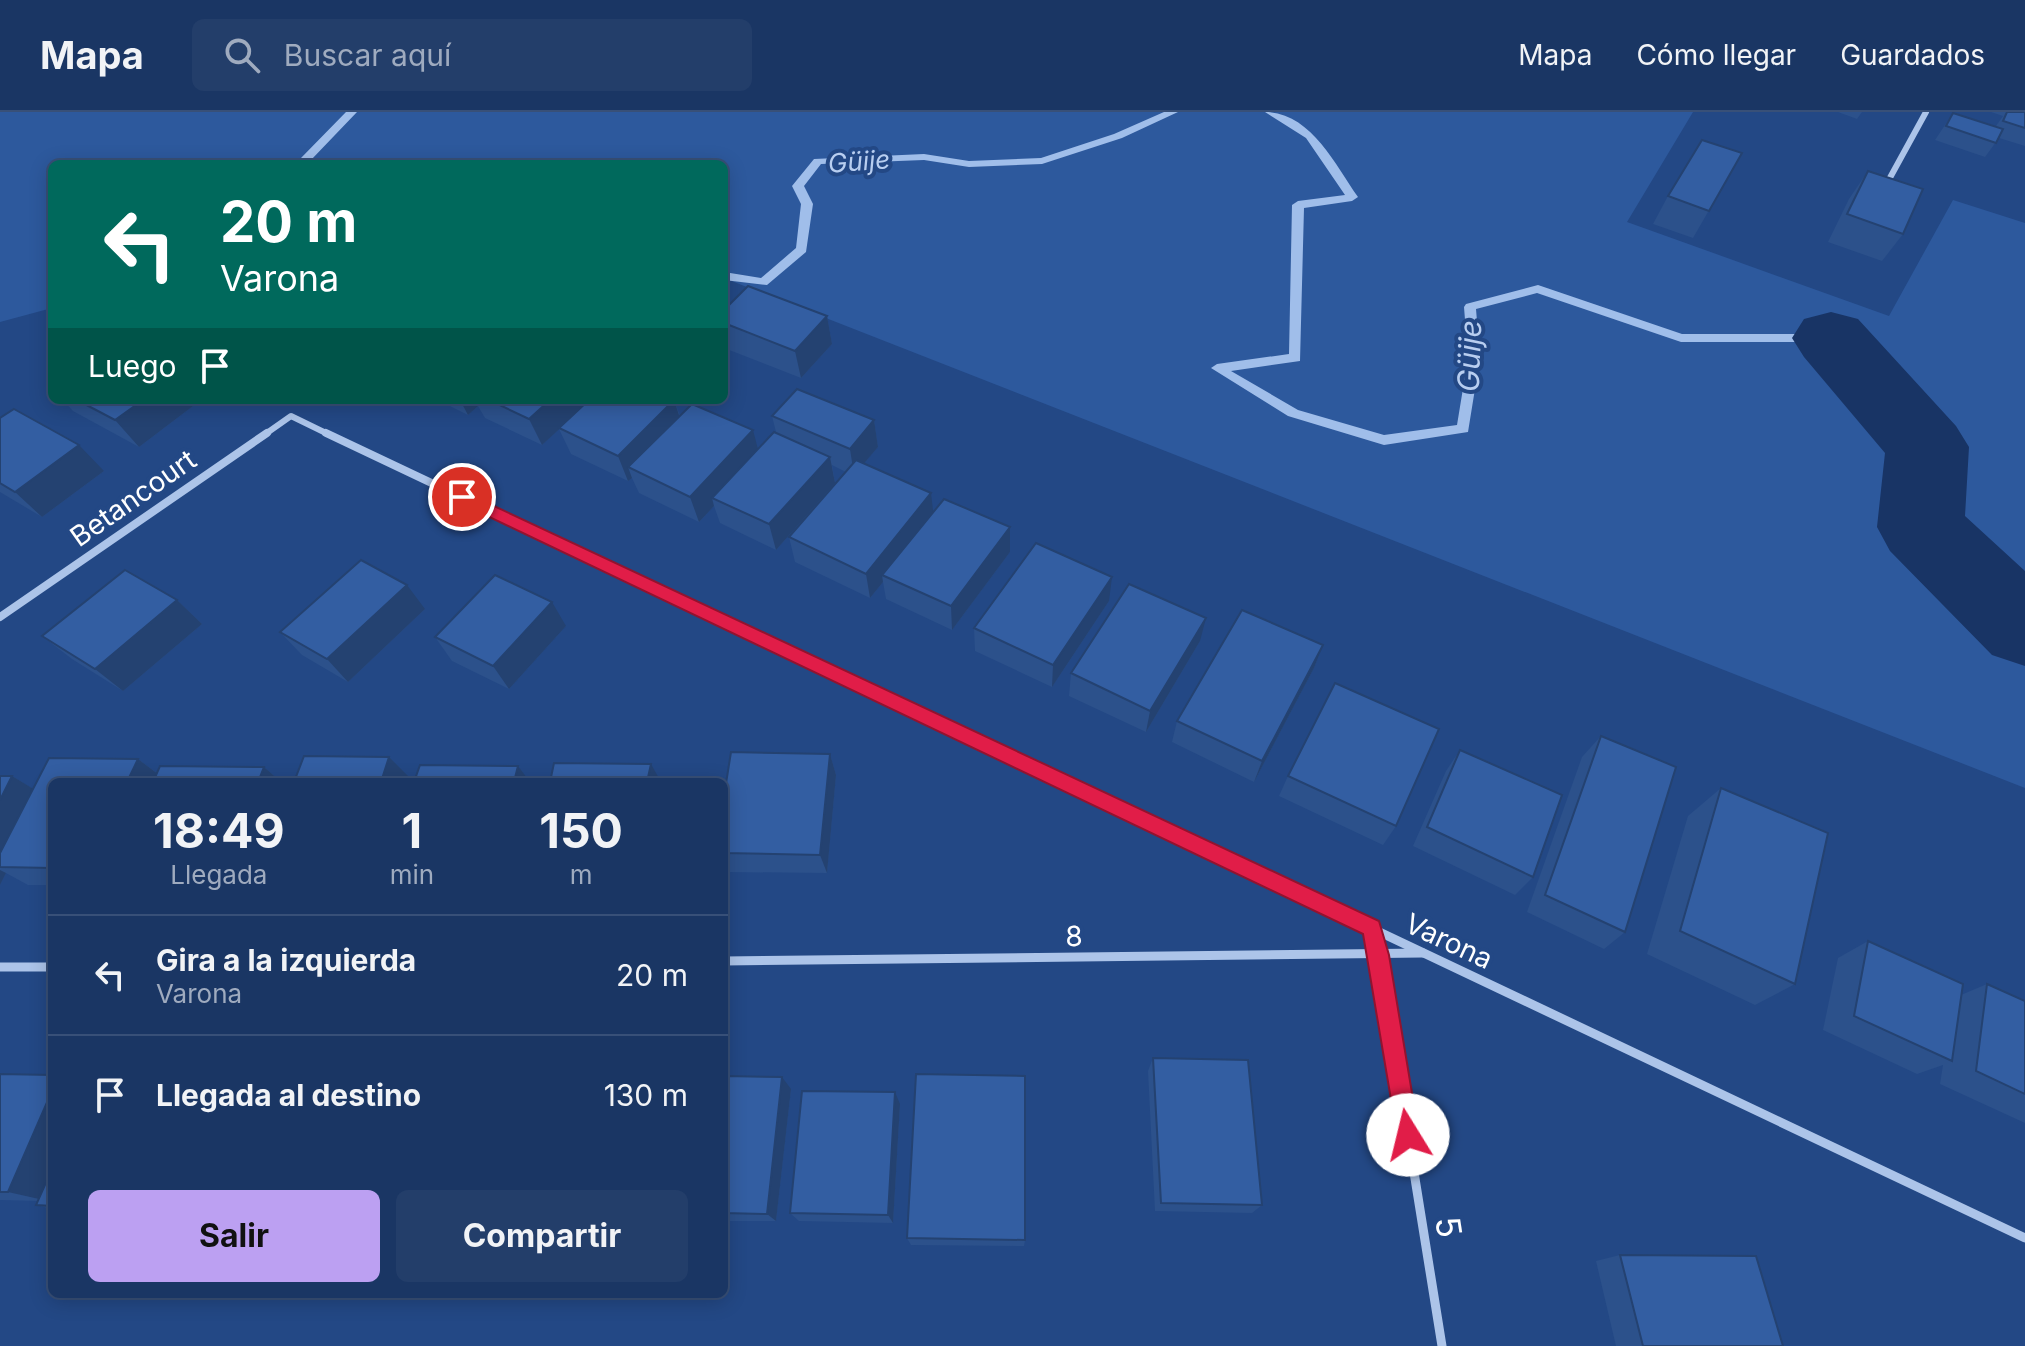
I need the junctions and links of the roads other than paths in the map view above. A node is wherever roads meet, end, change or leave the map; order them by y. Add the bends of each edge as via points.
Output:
1 (1926, 112) edge
2 (1886, 185) edge
3 (291, 416) joint
4 (0, 617) edge
5 (1371, 928) junction
6 (1423, 953) junction
7 (1379, 955) junction
8 (728, 961) edge
9 (0, 967) edge
10 (48, 967) edge
11 (2025, 1238) edge
12 (1442, 1346) edge

1 - 2 street
3 - 4 street, Betancourt
3 - 5 street, Varona
5 - 6 street, Varona
5 - 7 street, 5
6 - 7 street, 8
6 - 11 street, Varona
7 - 8 street, 8
7 - 12 street, 5
9 - 10 street

